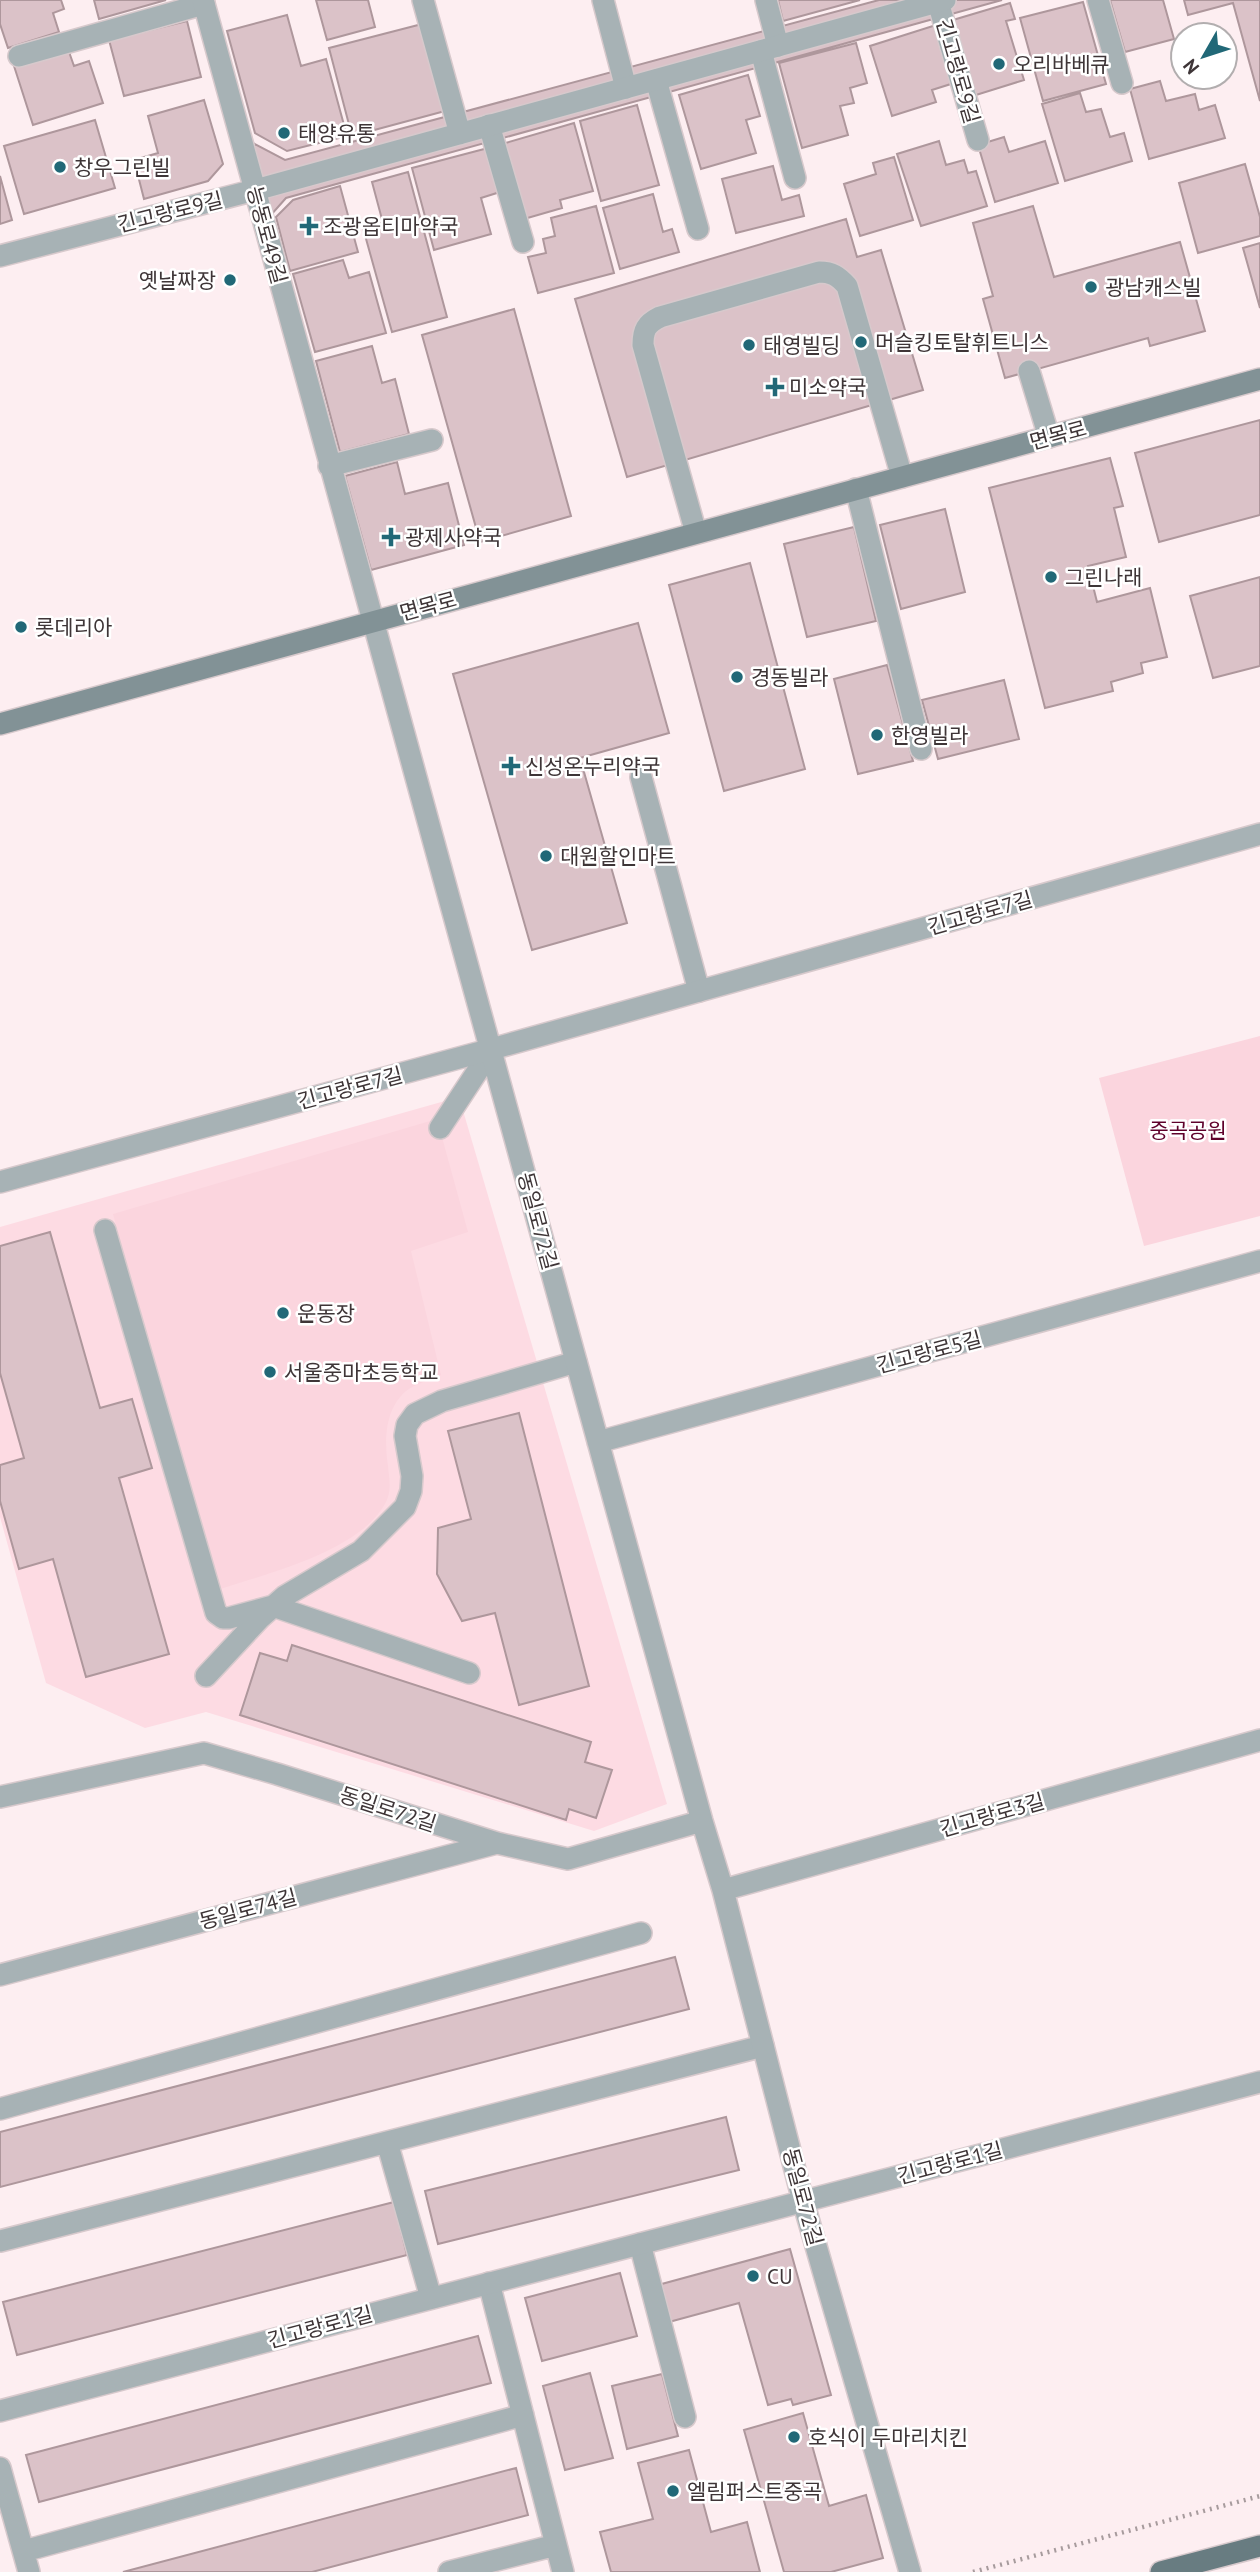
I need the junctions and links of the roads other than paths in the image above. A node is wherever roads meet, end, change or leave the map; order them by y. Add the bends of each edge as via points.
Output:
1 (423, 0) edge
2 (603, 0) edge
3 (766, 0) edge
4 (1098, 0) edge
5 (941, 1) edge
6 (204, 2) edge
7 (770, 48) junction
8 (19, 56) dead end
9 (656, 80) junction
10 (1122, 83) dead end
11 (626, 88) junction
12 (489, 125) junction
13 (460, 134) junction
14 (978, 140) dead end
15 (795, 178) dead end
16 (255, 190) junction
17 (698, 229) dead end
18 (523, 242) dead end
19 (0, 256) edge
20 (1029, 371) dead end
21 (1260, 379) edge
22 (1049, 437) junction
23 (432, 440) dead end
24 (329, 466) junction
25 (902, 477) junction
26 (856, 489) junction
27 (696, 533) junction
28 (371, 622) junction
29 (0, 724) edge
30 (921, 749) dead end
31 (641, 777) dead end
32 (1260, 834) edge
33 (699, 991) junction
34 (492, 1049) junction
35 (440, 1128) dead end
36 (0, 1182) edge
37 (105, 1230) dead end
38 (1260, 1261) edge
39 (576, 1362) junction
40 (598, 1442) junction
41 (273, 1606) junction
42 (469, 1673) dead end
43 (206, 1676) dead end
44 (1260, 1740) edge
45 (0, 1797) edge
46 (702, 1821) junction
47 (497, 1843) junction
48 (723, 1890) junction
49 (641, 1933) dead end
50 (0, 1975) edge
51 (763, 2046) junction
52 (1260, 2082) edge
53 (0, 2109) edge
54 (387, 2142) junction
55 (803, 2201) junction
56 (0, 2241) edge
57 (640, 2244) junction
58 (489, 2283) junction
59 (431, 2298) junction
60 (0, 2411) edge
61 (523, 2415) junction
62 (685, 2417) dead end
63 (0, 2468) edge
64 (556, 2545) junction
65 (1260, 2546) edge
66 (27, 2562) edge
67 (449, 2572) edge
68 (564, 2572) edge
69 (910, 2572) edge
70 (1161, 2572) edge

1 - 13 street
2 - 11 street
3 - 7 street
4 - 10 street
5 - 7 street, 긴고랑로9길
5 - 14 street, 긴고랑로9길
6 - 8 street, 능동로49길
6 - 16 street, 능동로49길
7 - 9 street, 긴고랑로9길
7 - 15 street
9 - 11 street, 긴고랑로9길
9 - 17 street
11 - 12 street, 긴고랑로9길
12 - 13 street, 긴고랑로9길
12 - 18 street
13 - 16 street, 긴고랑로9길
16 - 19 street, 긴고랑로9길
16 - 24 street, 능동로49길
20 - 22 street
21 - 22 street, 면목로
22 - 25 street, 면목로
23 - 24 street
24 - 28 street, 능동로49길
25 - 26 street, 면목로
25 - 27 street via 847,286 829,272 819,272 660,317 643,331 643,345
26 - 27 street, 면목로
26 - 30 street
27 - 28 street, 면목로
28 - 29 street, 면목로
28 - 34 street, 동일로72길
31 - 33 street
32 - 33 street, 긴고랑로7길
33 - 34 street, 긴고랑로7길
34 - 35 street
34 - 36 street, 긴고랑로7길
34 - 39 street, 동일로72길
37 - 41 street via 216,1613 229,1618
38 - 40 street, 긴고랑로5길
39 - 40 street, 동일로72길
39 - 41 street via 442,1401 415,1414 405,1436 412,1476 405,1507 361,1552
40 - 46 street, 동일로72길
41 - 42 street
41 - 43 street
44 - 48 street, 긴고랑로3길
45 - 47 street, 동일로72길 via 204,1754
46 - 47 street, 동일로72길 via 568,1859
46 - 48 street, 동일로72길
47 - 50 street, 동일로74길
48 - 51 street, 동일로72길
49 - 53 street
51 - 54 street
51 - 55 street, 동일로72길
52 - 55 street, 긴고랑로1길
54 - 56 street
54 - 59 street
55 - 57 street, 긴고랑로1길
55 - 69 street, 동일로72길
57 - 58 street, 긴고랑로1길
57 - 62 street
58 - 59 street, 긴고랑로1길
58 - 61 street
59 - 60 street, 긴고랑로1길
61 - 64 street
61 - 66 street
63 - 66 street
64 - 67 street
64 - 68 street
65 - 70 main road

